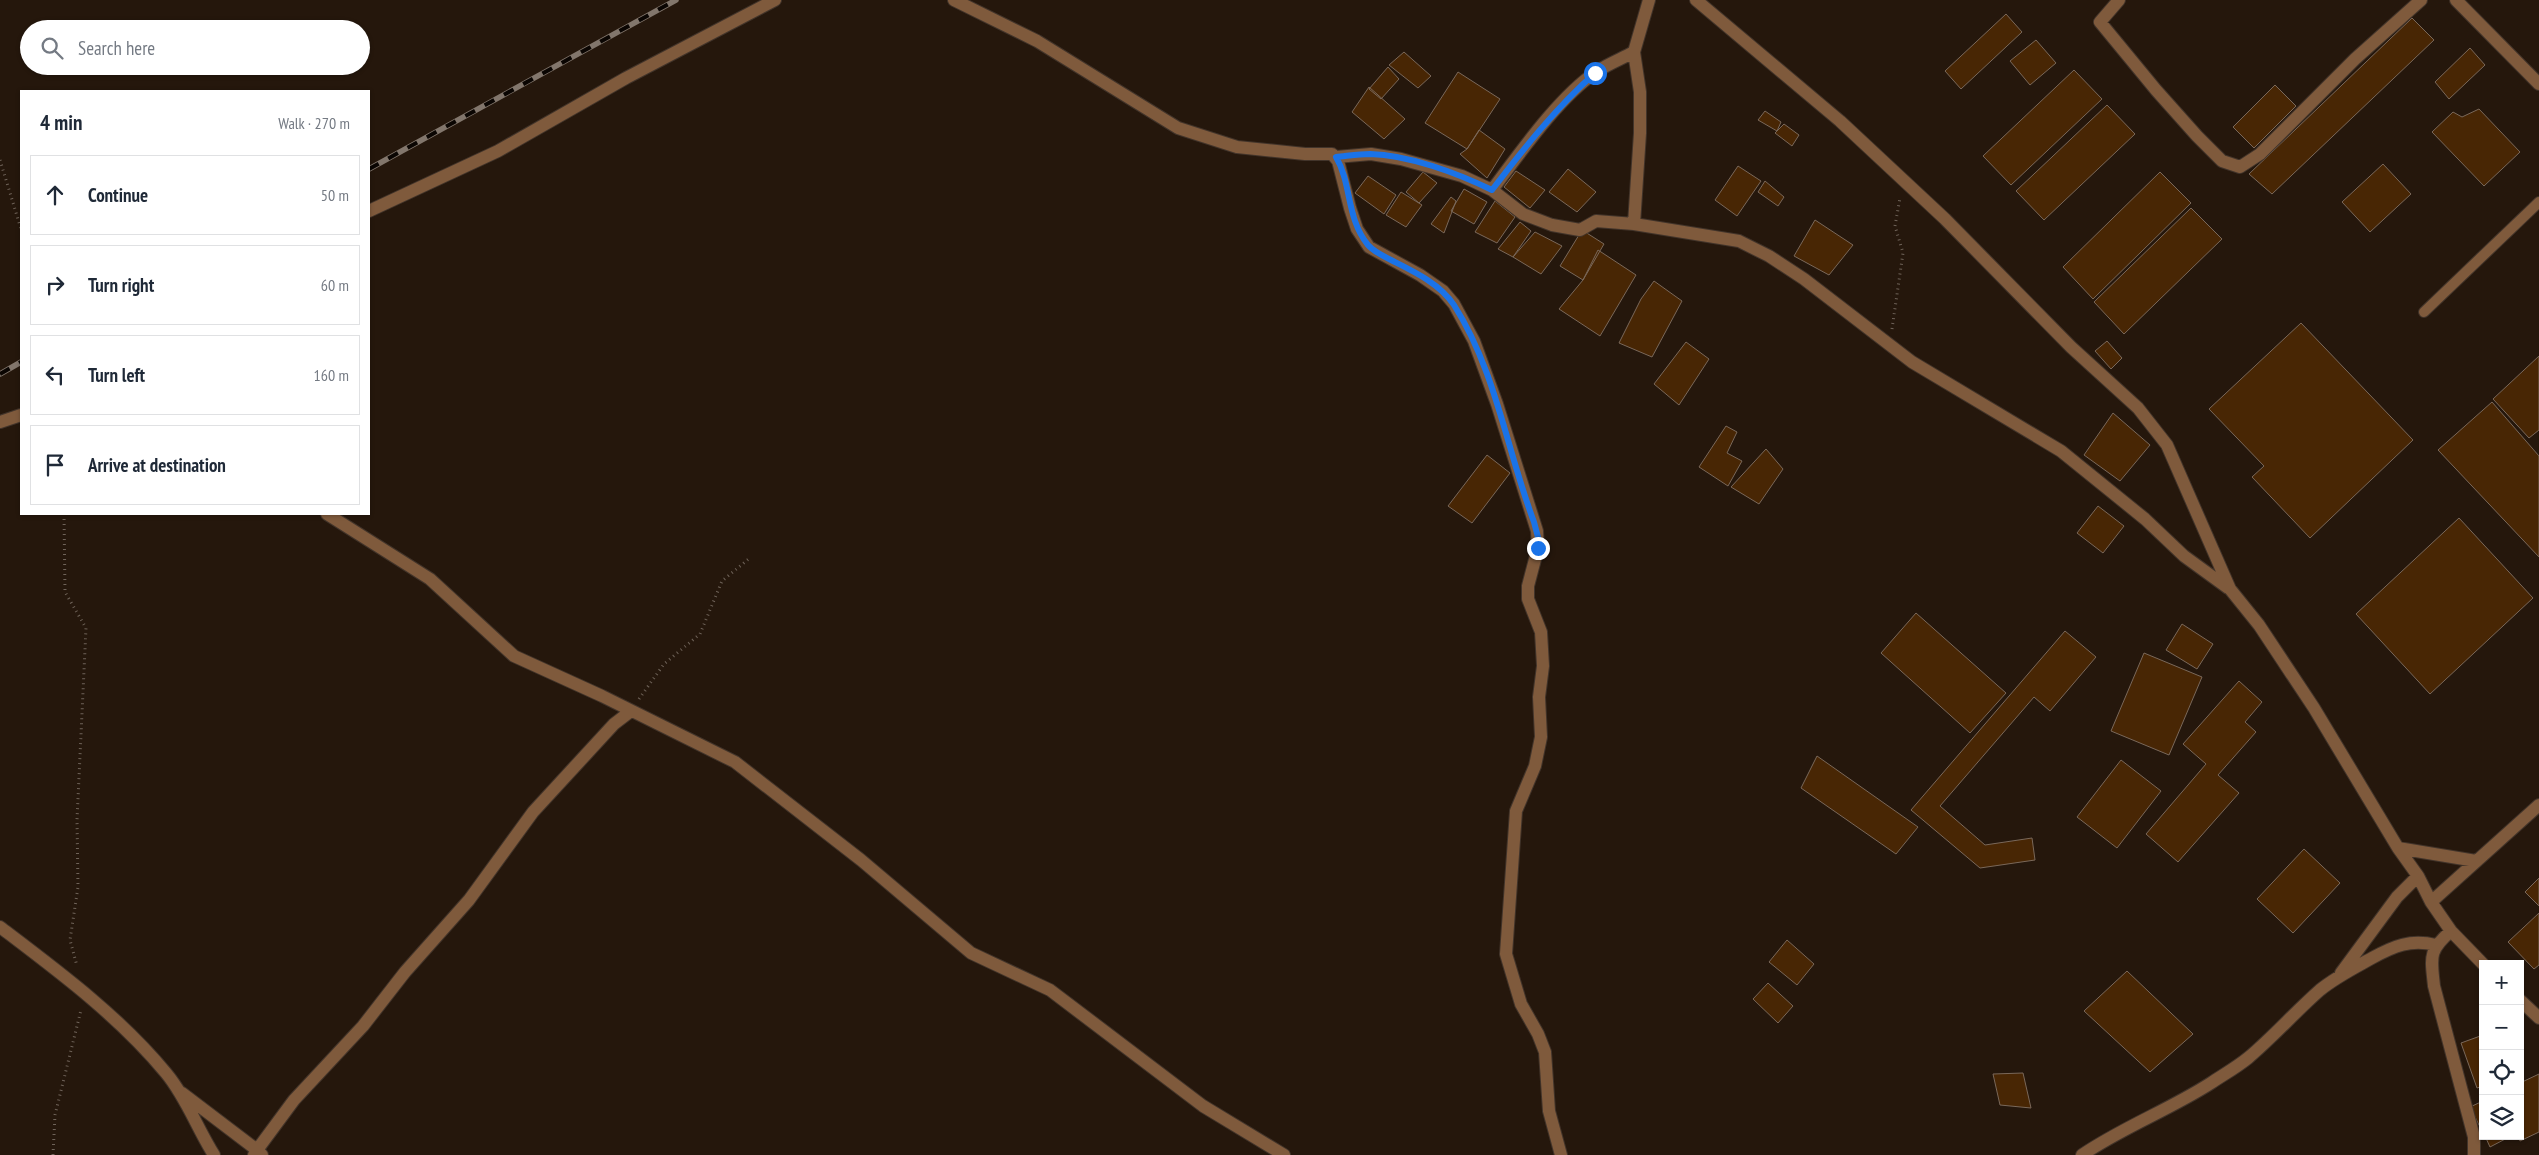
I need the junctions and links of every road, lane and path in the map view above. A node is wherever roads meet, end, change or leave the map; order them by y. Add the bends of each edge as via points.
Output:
1 (775, 0) edge
2 (954, 0) edge
3 (1649, 0) edge
4 (1696, 0) edge
5 (2119, 0) edge
6 (2421, 0) edge
7 (2456, 0) edge
8 (1634, 52) junction
9 (2539, 84) edge
10 (1336, 157) junction
11 (0, 160) edge
12 (1904, 181) junction
13 (1492, 190) junction
14 (2539, 202) edge
15 (370, 211) edge
16 (1634, 224) junction
17 (20, 226) edge
18 (2424, 312) dead end
19 (1889, 344) junction
20 (20, 415) edge
21 (0, 422) edge
22 (64, 515) edge
23 (328, 515) edge
24 (751, 557) dead end
25 (2230, 589) junction
26 (631, 710) junction
27 (2539, 804) edge
28 (2398, 848) junction
29 (2476, 861) junction
30 (2418, 876) junction
31 (2431, 902) junction
32 (0, 927) edge
33 (2451, 932) junction
34 (2436, 945) junction
35 (2479, 960) edge
36 (78, 967) dead end
37 (2340, 975) junction
38 (85, 994) junction
39 (2524, 1004) edge
40 (2539, 1018) edge
41 (178, 1089) junction
42 (257, 1153) edge
43 (53, 1155) edge
44 (214, 1155) edge
45 (1284, 1155) edge
46 (1561, 1155) edge
47 (2082, 1155) edge
48 (2474, 1155) edge

1 - 15 street via 626,78 498,151
2 - 10 street via 1037,41 1178,128 1237,147 1304,154 1327,152
3 - 8 street
4 - 12 street via 1840,121
5 - 6 street via 2100,22 2156,90 2222,161 2240,167 2260,154 2355,59
7 - 9 street
8 - 13 street via 1595,73 1568,97
8 - 16 street via 1640,92
10 - 13 street via 1371,154 1401,159 1462,176
10 - 46 street via 1355,222 1369,247 1420,275 1454,304 1470,334 1497,404 1537,531 1538,548 1528,586 1528,599 1541,632 1541,737 1535,766 1516,811 1506,954 1521,1004 1545,1052 1549,1111
11 - 17 path
12 - 19 path via 1894,226 1904,253
12 - 25 street via 2071,347 2138,408 2167,445
13 - 16 street via 1523,214 1552,225 1580,230 1596,221
14 - 18 lane
16 - 19 street via 1739,241 1804,279
19 - 25 street via 1912,362 2061,451 2145,519 2184,556
20 - 21 street
22 - 36 path via 65,592 86,628 77,820 78,887 70,940
23 - 26 street via 430,579 514,656
24 - 26 path via 722,582 700,634 664,664
25 - 28 street via 2286,664
26 - 42 street via 614,724 533,812 470,900 405,972 363,1026 294,1100
26 - 45 street via 735,762 861,860 971,953 1050,990 1203,1106
27 - 29 street
28 - 29 street
28 - 30 street
29 - 31 street
30 - 31 street
30 - 37 street via 2398,897
31 - 33 street
32 - 38 street
33 - 34 street
33 - 35 street
34 - 37 street via 2419,941 2405,944
34 - 48 street via 2432,961 2434,986 2474,1137
37 - 47 street via 2248,1058 2210,1084 2110,1136
38 - 41 street via 142,1047
38 - 43 path via 55,1115
39 - 40 street
41 - 42 street
41 - 44 street

